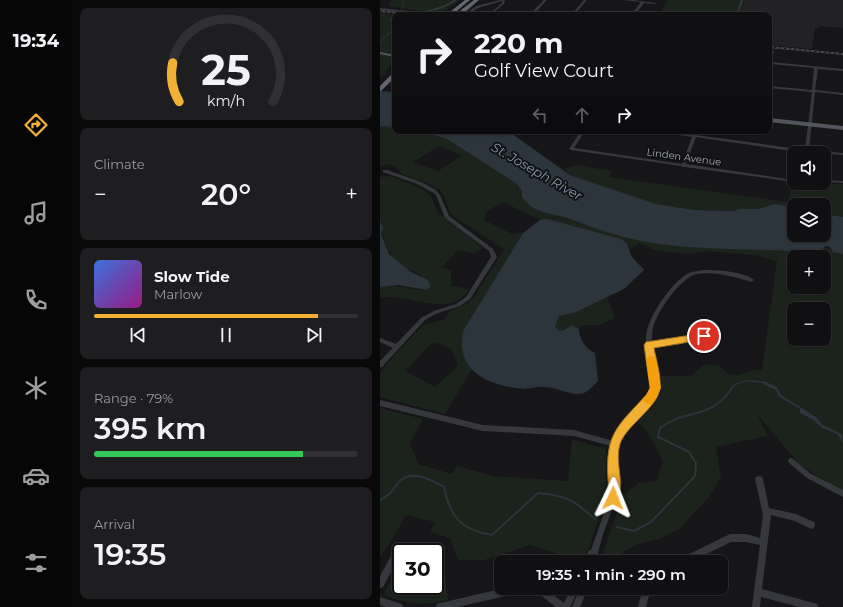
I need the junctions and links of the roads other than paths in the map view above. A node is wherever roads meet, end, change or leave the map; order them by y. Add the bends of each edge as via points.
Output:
1 (456, 0) edge
2 (468, 0) edge
3 (477, 0) edge
4 (504, 0) edge
5 (546, 0) edge
6 (586, 0) edge
7 (624, 0) edge
8 (742, 0) edge
9 (643, 2) junction
10 (655, 3) dead end
11 (380, 9) edge
12 (452, 12) edge
13 (462, 12) edge
14 (470, 12) edge
15 (493, 12) edge
16 (534, 12) edge
17 (575, 12) edge
18 (632, 12) edge
19 (738, 12) edge
20 (380, 52) edge
21 (392, 55) edge
22 (380, 56) edge
23 (392, 58) edge
24 (772, 64) edge
25 (816, 68) junction
26 (392, 70) edge
27 (843, 70) edge
28 (392, 76) edge
29 (381, 86) edge
30 (772, 87) edge
31 (814, 91) junction
32 (843, 94) edge
33 (772, 120) edge
34 (810, 125) junction
35 (843, 128) edge
36 (581, 134) edge
37 (680, 134) edge
38 (694, 136) junction
39 (808, 146) edge
40 (787, 149) edge
41 (831, 153) edge
42 (843, 154) edge
43 (683, 166) junction
44 (385, 171) dead end
45 (787, 180) edge
46 (831, 181) edge
47 (843, 182) edge
48 (751, 280) dead end
49 (712, 339) dead end
50 (380, 340) edge
51 (649, 345) junction
52 (397, 347) junction
53 (380, 365) edge
54 (380, 403) edge
55 (614, 444) junction
56 (791, 461) dead end
57 (759, 479) dead end
58 (843, 494) edge
59 (767, 512) junction
60 (811, 525) dead end
61 (764, 543) junction
62 (594, 549) junction
63 (591, 555) edge
64 (593, 555) edge
65 (696, 555) edge
66 (392, 562) edge
67 (380, 584) edge
68 (758, 592) junction
69 (494, 595) edge
70 (547, 595) edge
71 (571, 595) edge
72 (581, 595) edge
73 (645, 595) edge
74 (380, 601) edge
75 (399, 607) edge
76 (440, 607) edge
77 (564, 607) edge
78 (576, 607) edge
79 (642, 607) edge
80 (756, 607) edge
81 (814, 607) edge

1 - 11 street via 432,12
2 - 12 highway
3 - 13 highway
4 - 14 street via 477,7
4 - 15 street
5 - 16 street
6 - 17 street
7 - 9 street
8 - 19 street
9 - 10 street
9 - 18 street
20 - 21 main road
22 - 23 main road
24 - 25 street
25 - 27 street
25 - 31 street
26 - 29 highway
28 - 29 highway
30 - 31 street
31 - 32 street
31 - 34 street
33 - 34 main road
34 - 35 main road
34 - 39 street
36 - 43 street, Linden Avenue via 571,149
37 - 38 street
38 - 40 street
38 - 43 street
41 - 42 street
43 - 45 street, Linden Avenue
44 - 52 street via 434,191 448,216 494,254 493,262 468,298 458,305 423,319
46 - 47 street
48 - 51 street via 704,272 687,276 663,301 654,315 649,331
49 - 51 street via 701,336
50 - 52 street
51 - 55 street via 656,383 654,392 622,430
52 - 53 street
54 - 55 street via 482,428 574,434
55 - 62 street via 614,493
56 - 58 street via 809,476
57 - 59 street
59 - 60 street via 796,518
59 - 61 street
61 - 65 street via 746,538 730,538
61 - 68 street
62 - 63 street
62 - 64 street
66 - 67 street
68 - 80 street
68 - 81 street
69 - 76 street
70 - 77 street
71 - 77 street
72 - 78 street
73 - 79 street
74 - 75 street

